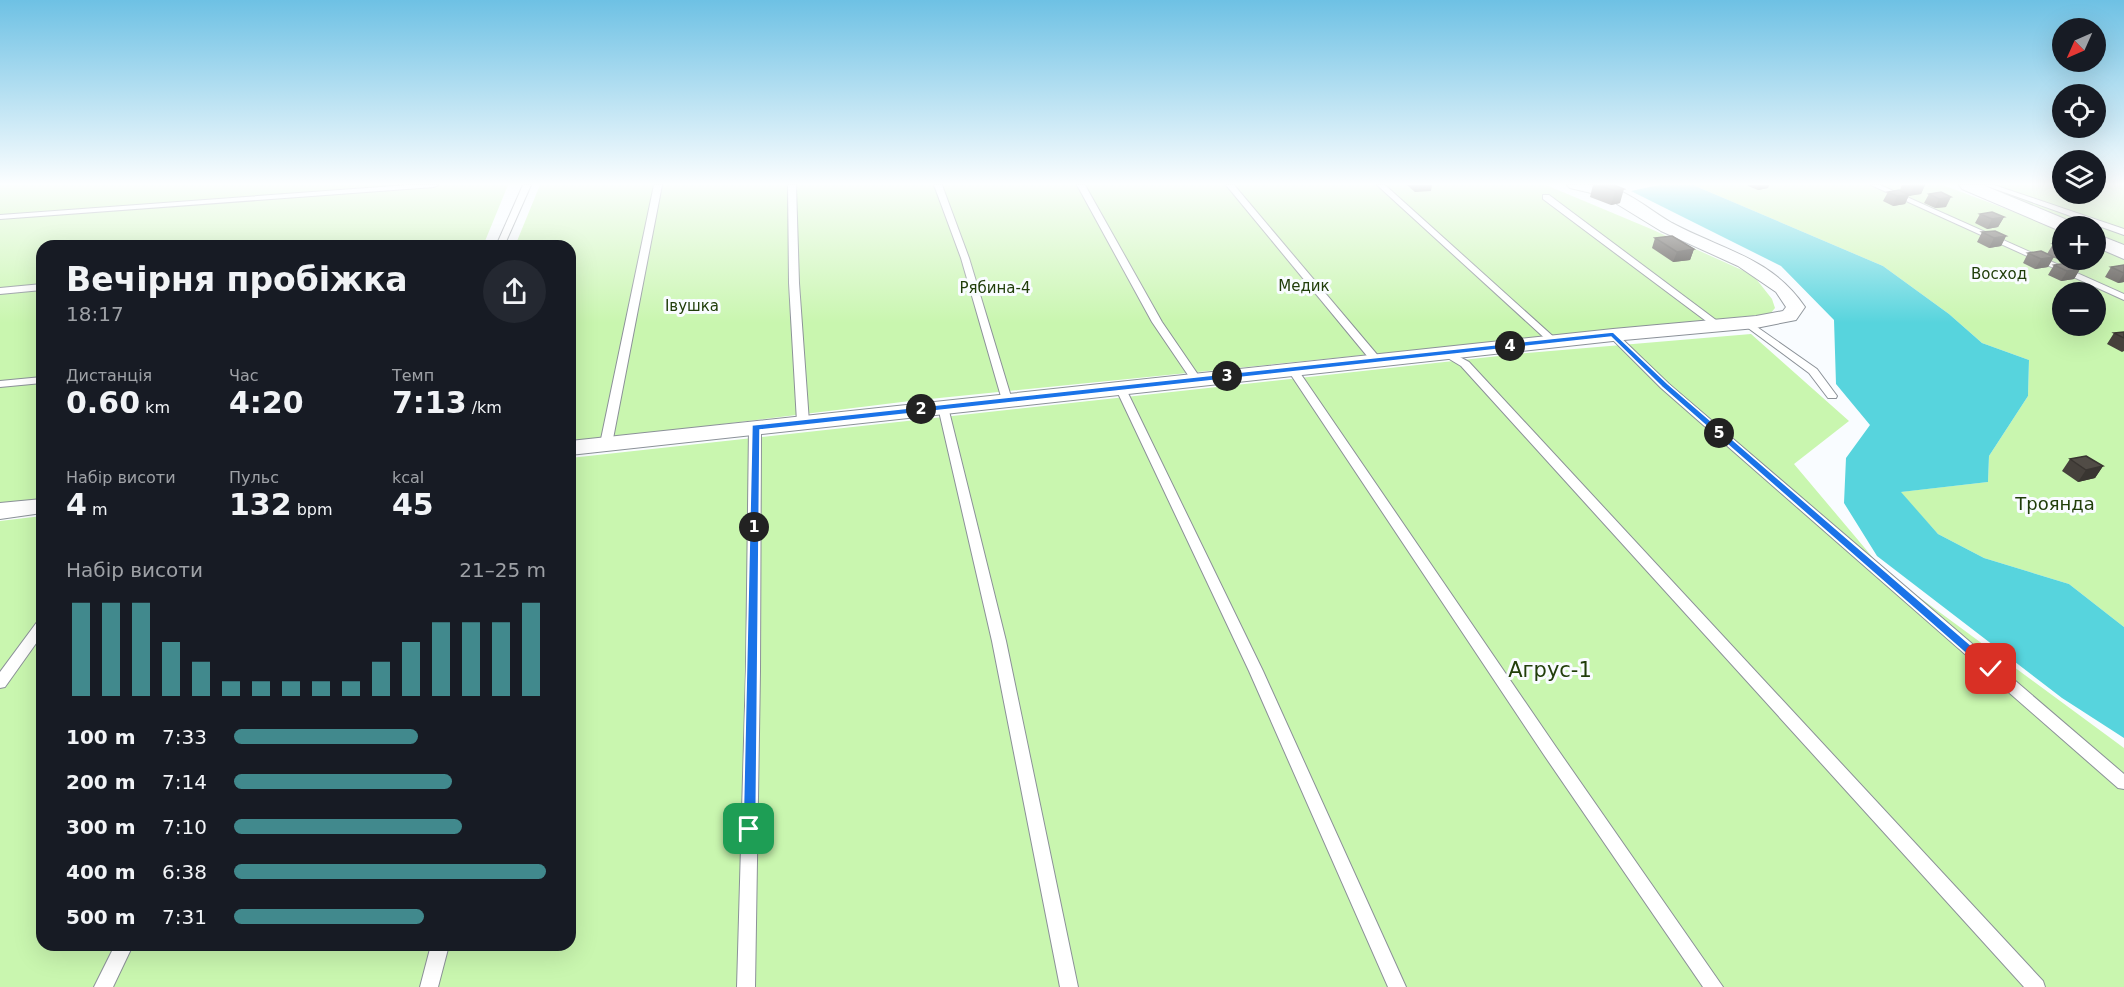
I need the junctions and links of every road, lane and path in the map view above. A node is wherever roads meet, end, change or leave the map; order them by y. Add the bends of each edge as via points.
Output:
1 (649, 231) edge
2 (793, 231) edge
3 (955, 231) edge
4 (1107, 231) edge
5 (1269, 231) edge
6 (1433, 231) edge
7 (1592, 231) edge
8 (1676, 231) edge
9 (1979, 231) edge
10 (2106, 245) edge
11 (2124, 253) edge
12 (36, 288) edge
13 (0, 291) edge
14 (2124, 297) edge
15 (1747, 322) junction
16 (1717, 325) junction
17 (1613, 334) junction
18 (1553, 341) junction
19 (1445, 352) junction
20 (1376, 360) junction
21 (1292, 369) junction
22 (1196, 379) junction
23 (36, 381) edge
24 (0, 384) edge
25 (1120, 387) junction
26 (1832, 396) dead end
27 (1007, 400) junction
28 (943, 407) junction
29 (803, 422) junction
30 (755, 427) junction
31 (606, 444) junction
32 (576, 447) edge
33 (36, 507) edge
34 (0, 511) edge
35 (36, 633) edge
36 (0, 683) edge
37 (2124, 783) edge
38 (121, 951) edge
39 (438, 951) edge
40 (103, 987) edge
41 (429, 987) edge
42 (746, 987) edge
43 (1069, 987) edge
44 (1397, 987) edge
45 (1714, 987) edge
46 (2036, 987) edge

1 - 31 lane
2 - 29 lane
3 - 27 lane
4 - 22 lane via 1158,322
5 - 20 lane
6 - 18 lane
7 - 16 lane
8 - 15 street via 1744,262 1782,288 1796,307 1789,316
9 - 14 lane
10 - 11 street
12 - 13 lane
15 - 16 street
15 - 26 lane via 1813,371
16 - 17 street
17 - 18 street
17 - 37 lane via 1665,386
18 - 19 street
19 - 20 street
19 - 46 lane via 1465,364
20 - 21 street
21 - 22 street
21 - 45 lane
22 - 25 street
23 - 24 lane
25 - 27 street
25 - 44 lane via 1256,671
27 - 28 street
28 - 29 street
28 - 43 lane via 999,641
29 - 30 street
30 - 31 street
30 - 42 lane
31 - 32 street
33 - 34 street
35 - 36 lane
38 - 40 lane
39 - 41 lane

